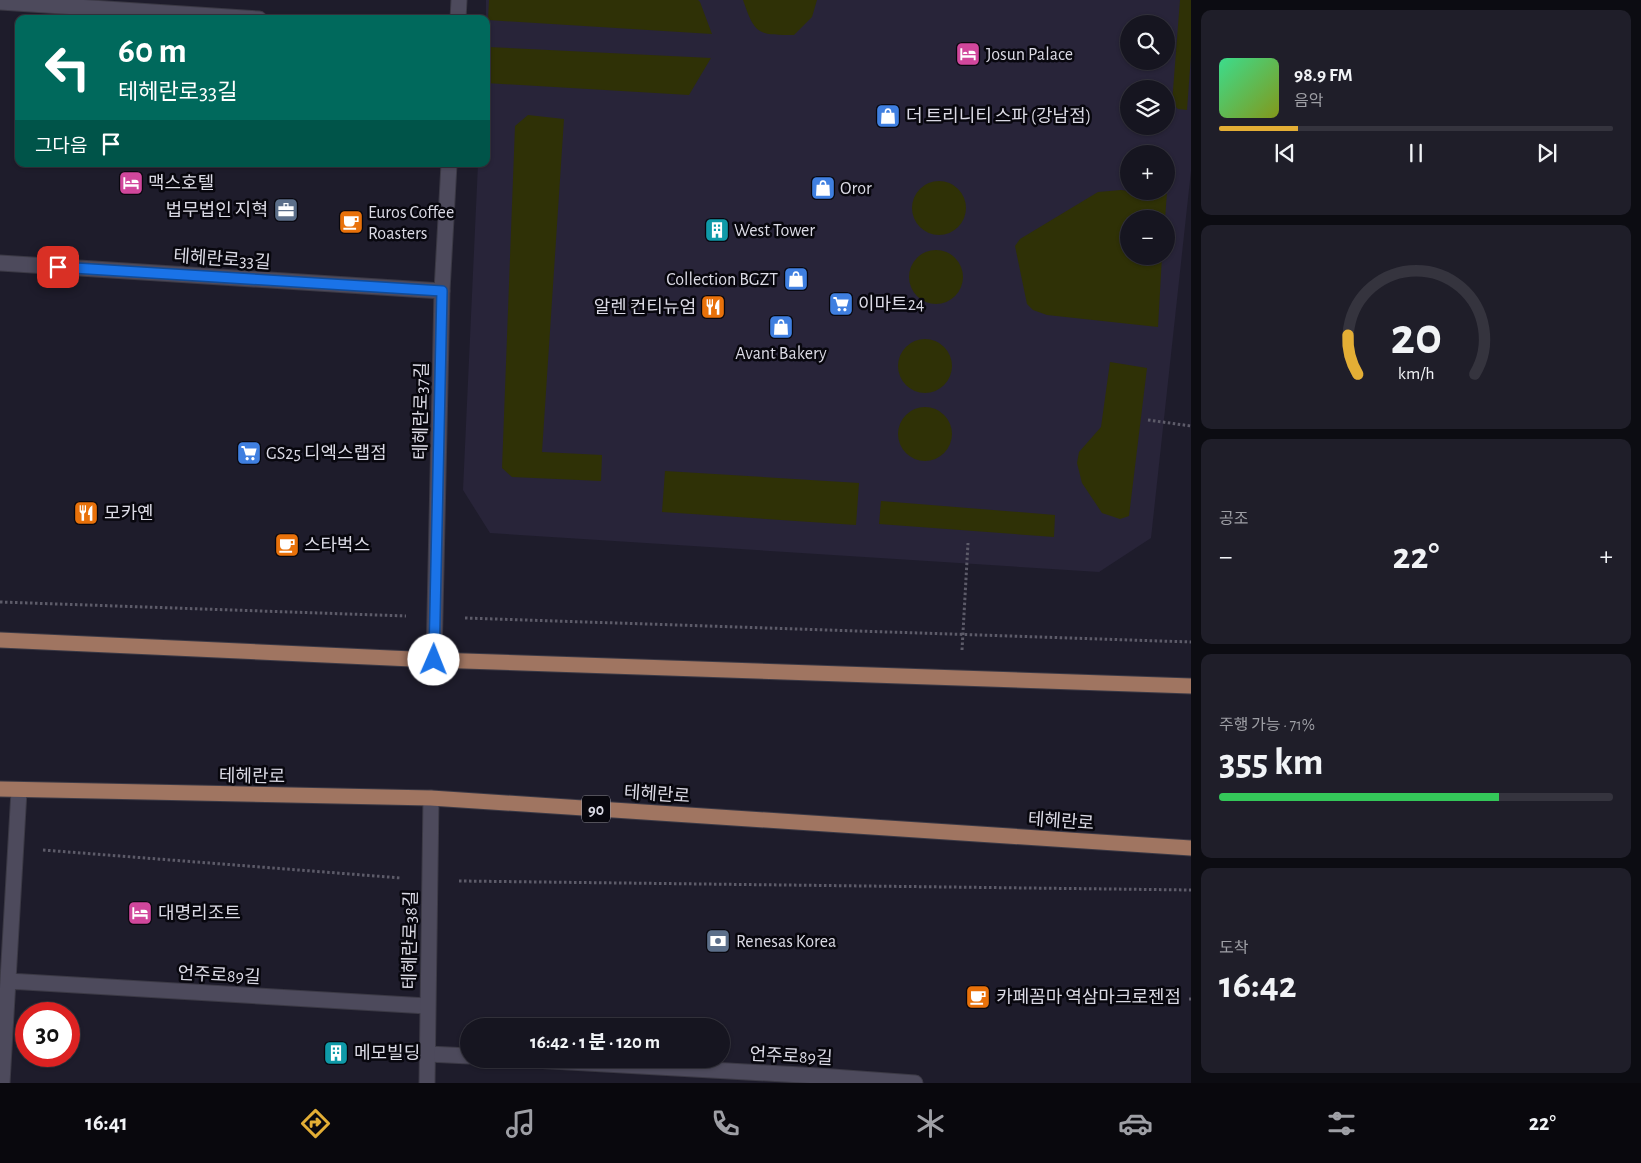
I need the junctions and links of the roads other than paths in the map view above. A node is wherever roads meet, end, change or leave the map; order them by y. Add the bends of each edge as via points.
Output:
1 (459, 0) edge
2 (0, 2) edge
3 (198, 15) edge
4 (458, 15) edge
5 (449, 167) edge
6 (0, 263) edge
7 (442, 291) junction
8 (0, 640) edge
9 (434, 660) junction
10 (1191, 686) edge
11 (0, 789) edge
12 (19, 790) junction
13 (431, 798) junction
14 (1191, 848) edge
15 (8, 981) junction
16 (427, 1006) junction
17 (428, 1054) junction
18 (460, 1056) edge
19 (652, 1068) edge
20 (819, 1079) edge
21 (2, 1083) edge
22 (427, 1083) edge
23 (914, 1083) edge

1 - 4 street
2 - 3 street
5 - 7 street, 테헤란로37길
6 - 7 street, 테헤란로33길
7 - 9 street, 테헤란로37길
8 - 9 main road
9 - 10 main road
11 - 12 main road, 테헤란로 / 90
12 - 13 main road, 테헤란로 / 90
12 - 15 street
13 - 14 main road, 테헤란로 / 90
13 - 16 street, 테헤란로38길
15 - 16 street, 언주로89길
15 - 21 street
16 - 17 street, 테헤란로38길
17 - 18 street
17 - 22 street, 테헤란로38길
19 - 20 street, 언주로89길
20 - 23 street, 언주로89길

